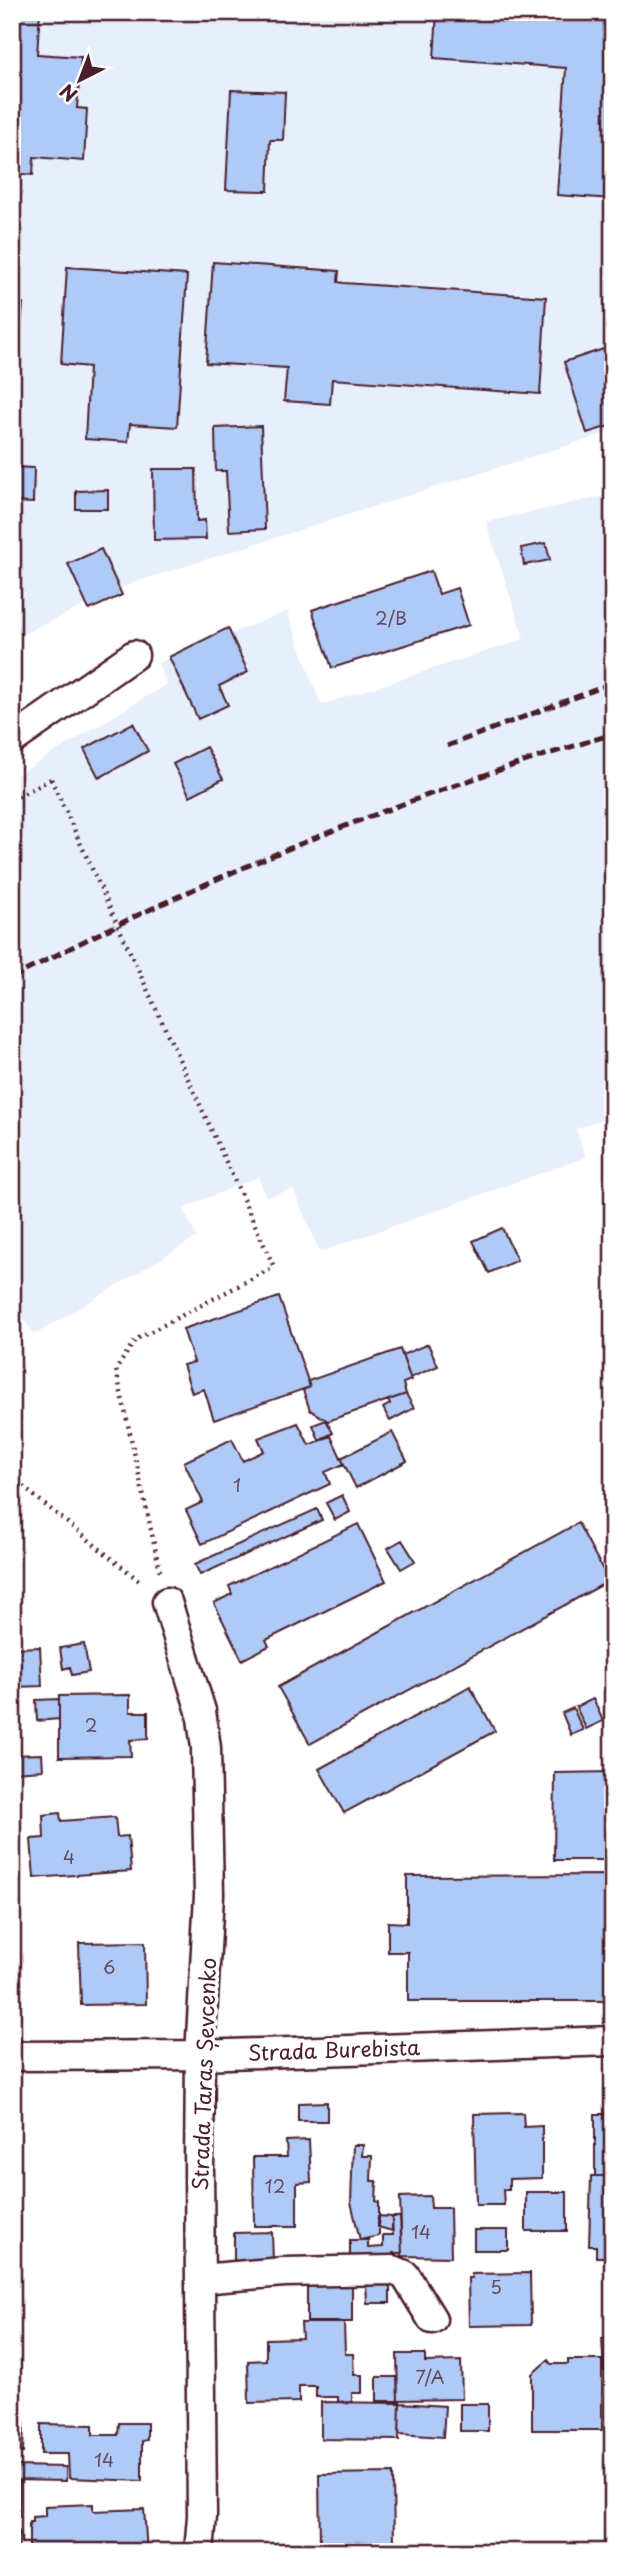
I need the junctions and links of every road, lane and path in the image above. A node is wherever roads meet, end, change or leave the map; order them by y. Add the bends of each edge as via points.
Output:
1 (134, 654) dead end
2 (12, 740) edge
3 (12, 800) edge
4 (12, 1478) edge
5 (167, 1602) junction
6 (613, 2041) edge
7 (200, 2055) junction
8 (12, 2056) edge
9 (200, 2279) junction
10 (432, 2319) dead end
11 (199, 2552) edge

1 - 2 street
3 - 5 path, bridge via 51,779 274,1267 135,1340 116,1370
4 - 5 path
5 - 7 street, Strada Taras Șevcenko via 201,1711 206,1748 209,1895
6 - 7 street, Strada Burebista
7 - 8 street, Strada Burebista
7 - 9 street, Strada Taras Șevcenko
9 - 10 street via 393,2270 411,2282
9 - 11 street, Strada Taras Șevcenko

